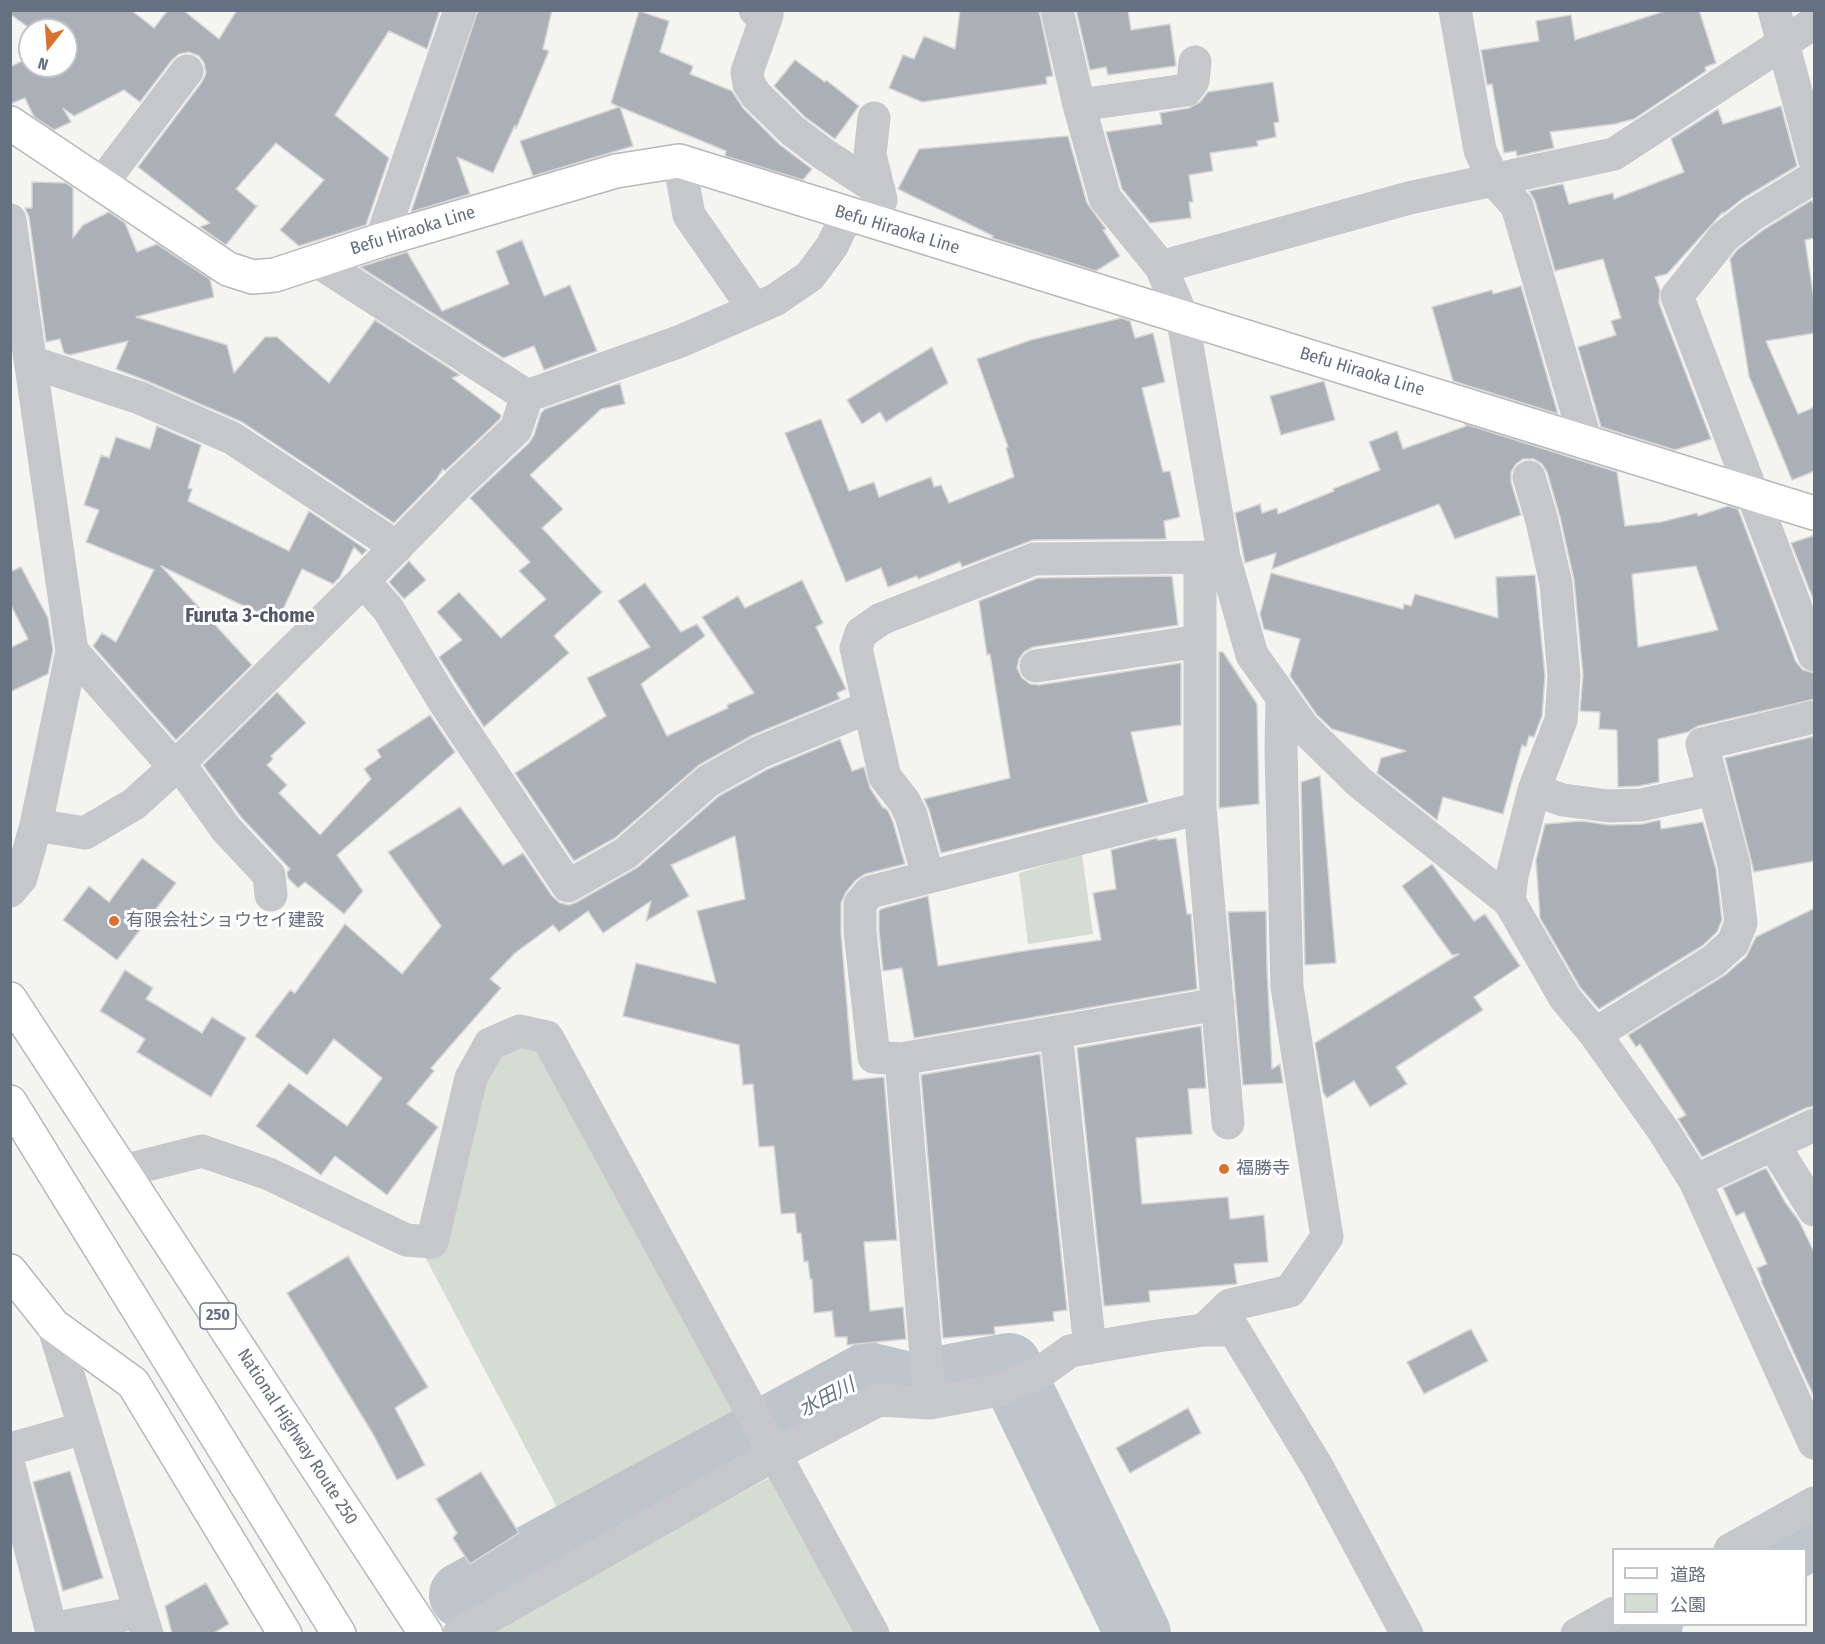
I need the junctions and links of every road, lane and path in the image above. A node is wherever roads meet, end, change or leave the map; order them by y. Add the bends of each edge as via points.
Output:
1 (460, 10) edge
2 (755, 10) edge
3 (1057, 10) edge
4 (1455, 10) edge
5 (1774, 10) edge
6 (1815, 23) edge
7 (1783, 44) junction
8 (1195, 62) dead end
9 (187, 70) dead end
10 (1079, 105) junction
11 (874, 118) dead end
12 (10, 123) edge
13 (1815, 158) edge
14 (679, 161) junction
15 (1493, 179) junction
16 (1815, 180) edge
17 (102, 183) junction
18 (879, 190) junction
19 (847, 214) junction
20 (10, 220) edge
21 (889, 227) junction
22 (381, 240) junction
23 (317, 261) junction
24 (1161, 267) junction
25 (754, 309) junction
26 (17, 316) edge
27 (1182, 316) junction
28 (31, 362) junction
29 (527, 396) junction
30 (1586, 442) junction
31 (1529, 477) dead end
32 (1754, 494) junction
33 (1815, 513) edge
34 (396, 547) junction
35 (1212, 557) junction
36 (363, 581) junction
37 (1200, 641) junction
38 (72, 651) junction
39 (1815, 655) edge
40 (1036, 666) dead end
41 (1282, 698) junction
42 (869, 707) junction
43 (1815, 717) edge
44 (176, 766) junction
45 (1714, 789) junction
46 (1534, 790) junction
47 (1200, 808) junction
48 (36, 825) junction
49 (928, 876) junction
50 (10, 891) edge
51 (271, 895) dead end
52 (1509, 901) junction
53 (10, 999) edge
54 (1218, 1004) junction
55 (1056, 1032) junction
56 (1595, 1034) junction
57 (901, 1059) junction
58 (10, 1102) edge
59 (1228, 1123) dead end
60 (1815, 1125) edge
61 (1773, 1144) junction
62 (123, 1171) junction
63 (1695, 1181) junction
64 (1815, 1210) edge
65 (10, 1271) edge
66 (53, 1325) junction
67 (1204, 1330) junction
68 (1090, 1348) junction
69 (930, 1403) junction
70 (84, 1428) junction
71 (1815, 1443) edge
72 (10, 1449) edge
73 (776, 1454) junction
74 (10, 1469) edge
75 (1815, 1503) edge
76 (1734, 1548) edge
77 (1612, 1615) edge
78 (143, 1623) edge
79 (285, 1634) edge
80 (339, 1634) edge
81 (426, 1634) edge
82 (459, 1634) edge
83 (873, 1634) edge
84 (1407, 1634) edge
85 (1577, 1634) edge

1 - 22 street
2 - 18 street via 767,15 747,72 756,95 793,131
3 - 10 street
4 - 15 street via 1480,150
5 - 7 street
6 - 7 street
7 - 13 street
7 - 15 street via 1614,154
8 - 10 street via 1193,81 1186,90
9 - 17 street
10 - 24 street via 1105,198
11 - 18 street via 870,155
12 - 17 main road, Befu Hiraoka Line
14 - 19 main road, Befu Hiraoka Line
14 - 22 main road, Befu Hiraoka Line via 616,171
14 - 25 street via 689,215
15 - 24 street via 1408,198
15 - 30 street via 1517,206
16 - 32 street via 1724,237 1677,296
17 - 23 main road, Befu Hiraoka Line via 228,269 253,277 275,276
18 - 21 street
19 - 21 main road, Befu Hiraoka Line
19 - 25 street via 832,246 810,276
20 - 26 street
21 - 27 main road, Befu Hiraoka Line
22 - 23 main road, Befu Hiraoka Line
23 - 29 street
24 - 27 street
25 - 29 street via 681,341
26 - 28 street
27 - 30 main road, Befu Hiraoka Line
27 - 35 street
28 - 34 street via 140,398 232,438
28 - 38 street
29 - 34 street via 516,429
30 - 32 main road, Befu Hiraoka Line
31 - 46 street via 1556,584 1564,676 1561,720
32 - 33 main road, Befu Hiraoka Line
32 - 39 street
34 - 36 street
35 - 37 street
35 - 41 street via 1252,655
35 - 42 street via 1034,560 881,619 861,633 856,648
36 - 42 street via 388,609 443,700 568,886 626,853 708,781 760,752
36 - 44 street
37 - 40 street
37 - 47 street
38 - 44 street
38 - 48 street
41 - 52 street via 1303,727 1359,782
41 - 67 street via 1287,987 1327,1237 1290,1292 1230,1305
42 - 49 street via 885,777 911,815
43 - 45 street via 1702,744
44 - 48 street via 134,804 85,833
44 - 51 street via 269,875
45 - 46 street via 1641,805 1609,806 1563,800
45 - 56 street via 1734,865 1740,911 1741,923 1733,944 1713,961
46 - 52 street
47 - 49 street
47 - 54 street
48 - 50 street via 21,878
49 - 57 street via 870,892 860,904 874,1058
52 - 56 street via 1565,998
53 - 62 main road, National Highway Route 250 / 250
54 - 55 street
54 - 59 street
55 - 57 street
55 - 68 street
56 - 63 street
57 - 69 street
58 - 80 main road
60 - 61 street
61 - 63 street
61 - 64 street
62 - 73 street via 202,1151 268,1174 406,1240 432,1242 471,1078 490,1044 520,1031 547,1037
62 - 81 main road, National Highway Route 250 / 250
63 - 71 street
65 - 66 main road
66 - 70 street
66 - 79 main road via 133,1383
67 - 68 street
67 - 84 street via 1234,1330 1318,1468
68 - 69 street via 1070,1352 1041,1372 999,1390
69 - 73 street via 879,1400
70 - 72 street
70 - 78 street
73 - 82 street
73 - 83 street
74 - 78 street via 51,1629
75 - 76 street
77 - 85 street

